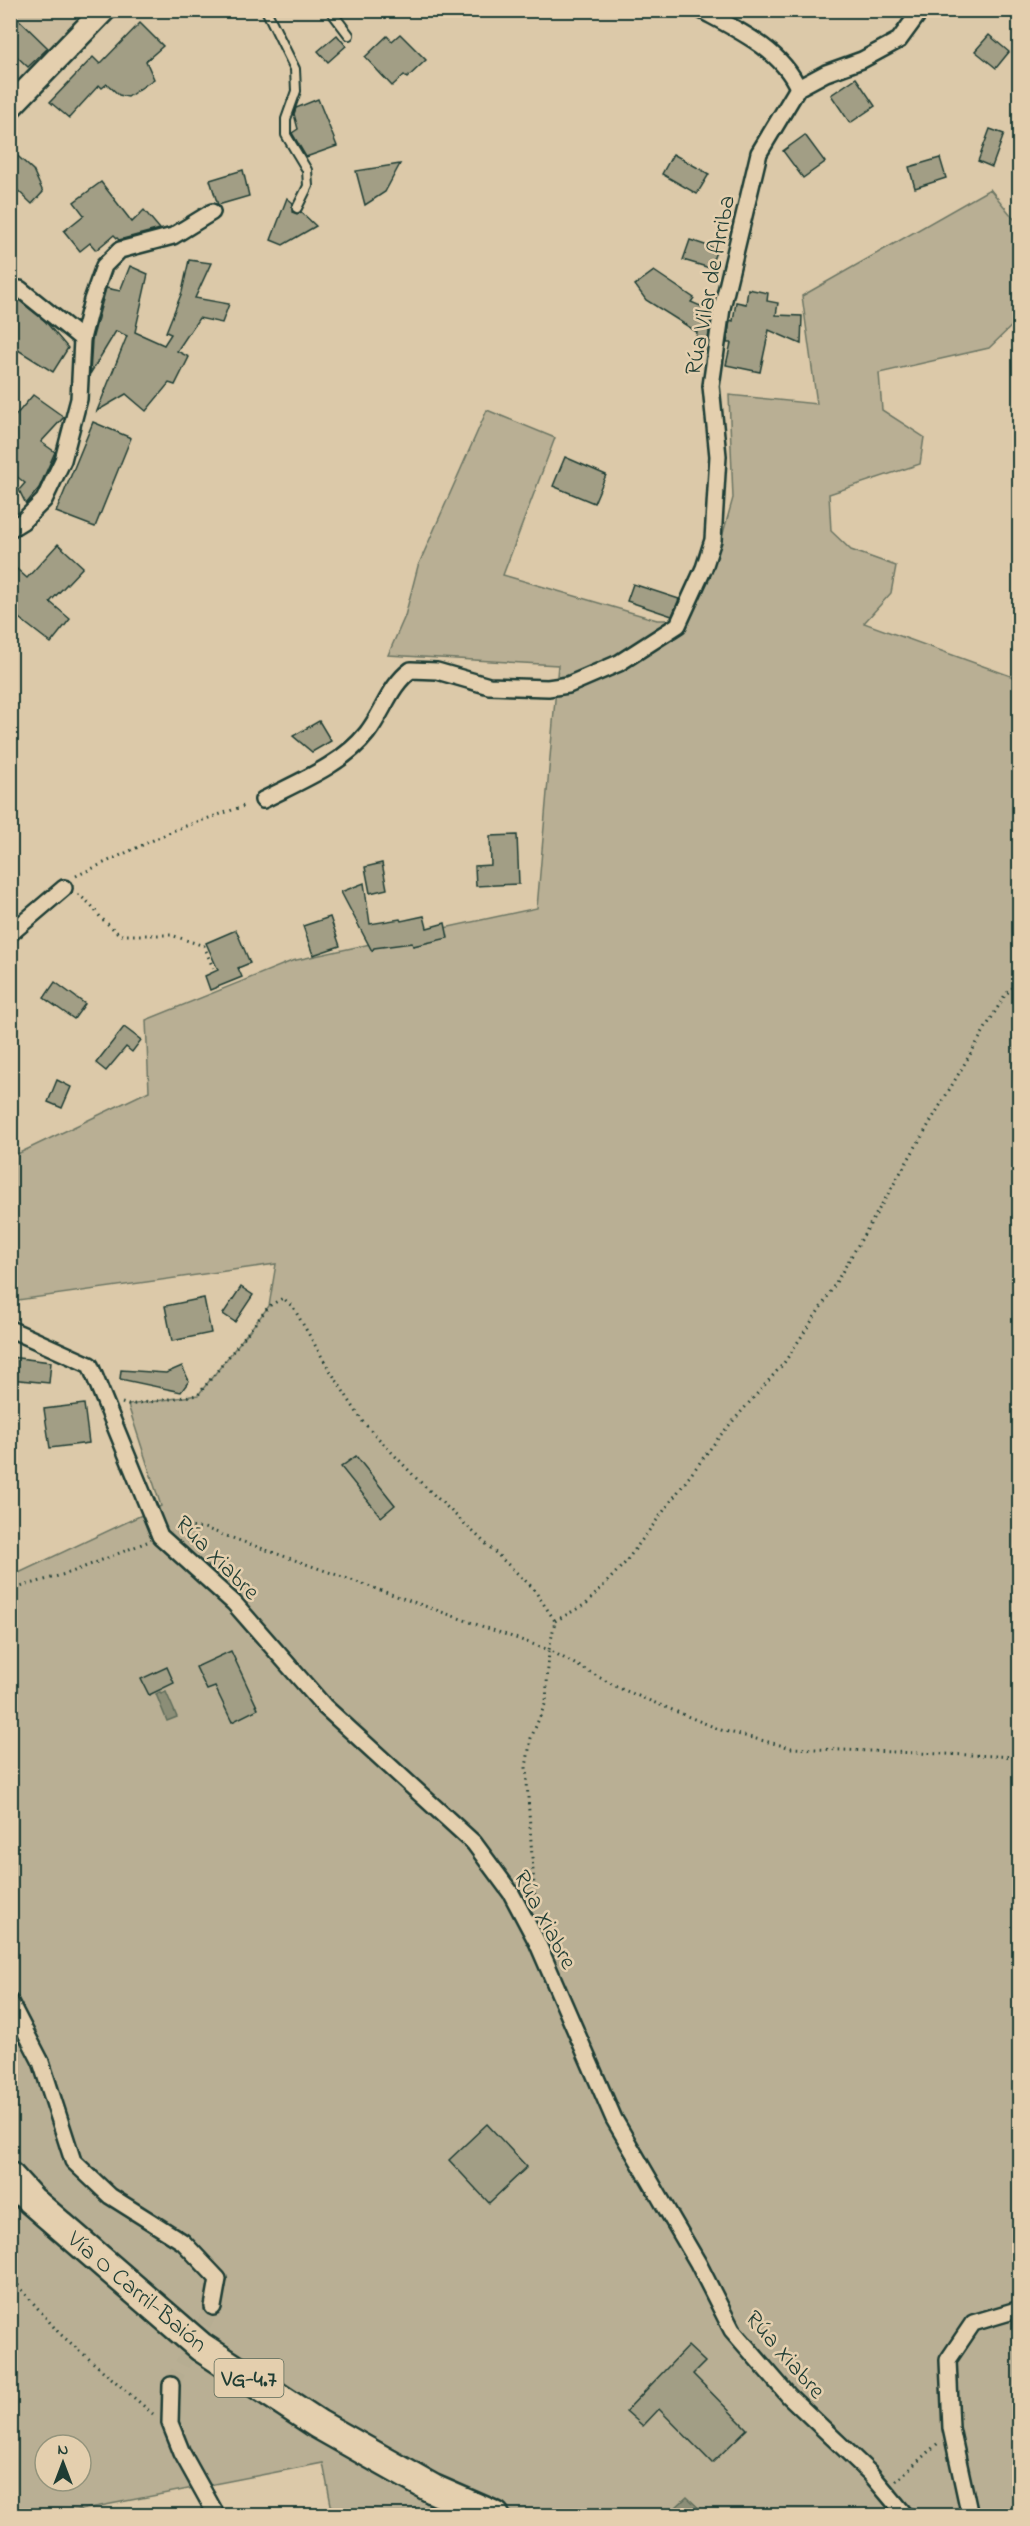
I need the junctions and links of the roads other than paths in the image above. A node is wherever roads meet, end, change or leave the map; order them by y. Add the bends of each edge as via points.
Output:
1 (104, 10) edge
2 (266, 10) edge
3 (330, 10) edge
4 (701, 10) edge
5 (921, 10) edge
6 (349, 35) dead end
7 (798, 88) junction
8 (10, 107) edge
9 (297, 208) dead end
10 (212, 212) dead end
11 (20, 290) dead end
12 (82, 339) junction
13 (10, 529) edge
14 (263, 800) road end
15 (64, 888) road end
16 (10, 934) edge
17 (10, 1329) edge
18 (10, 2002) edge
19 (10, 2177) edge
20 (213, 2307) tunnel mouth
21 (1020, 2309) edge
22 (171, 2385) tunnel mouth
23 (217, 2516) edge
24 (495, 2516) edge
25 (906, 2516) edge
26 (970, 2516) edge

1 - 8 street
2 - 9 lane via 295,69 296,91 286,119 286,135 307,170 308,186
3 - 6 lane
4 - 7 street via 749,37 792,73
5 - 7 street via 899,40
7 - 14 street, Rúa Vilar de Arriba via 759,153 725,297 711,386 718,456 713,540 678,625 619,663 568,685 489,686 437,671 411,669 401,677 366,734 343,756
10 - 12 street via 172,236 120,250 105,266
11 - 12 street
12 - 13 street via 79,399 63,460 44,500
15 - 16 street
17 - 25 street, Rúa Xiabre via 90,1365 160,1536 234,1603 324,1706 474,1843 511,1893 537,1942 614,2119 698,2263 732,2330 789,2396 870,2473
18 - 20 street via 41,2062 73,2161 110,2196 190,2249 218,2279
19 - 24 highway, Vía O Carril-Baión / VG-4.7 via 31,2200 201,2347 318,2424 433,2489
21 - 26 street via 973,2323 948,2360 951,2428
22 - 23 street via 170,2423

